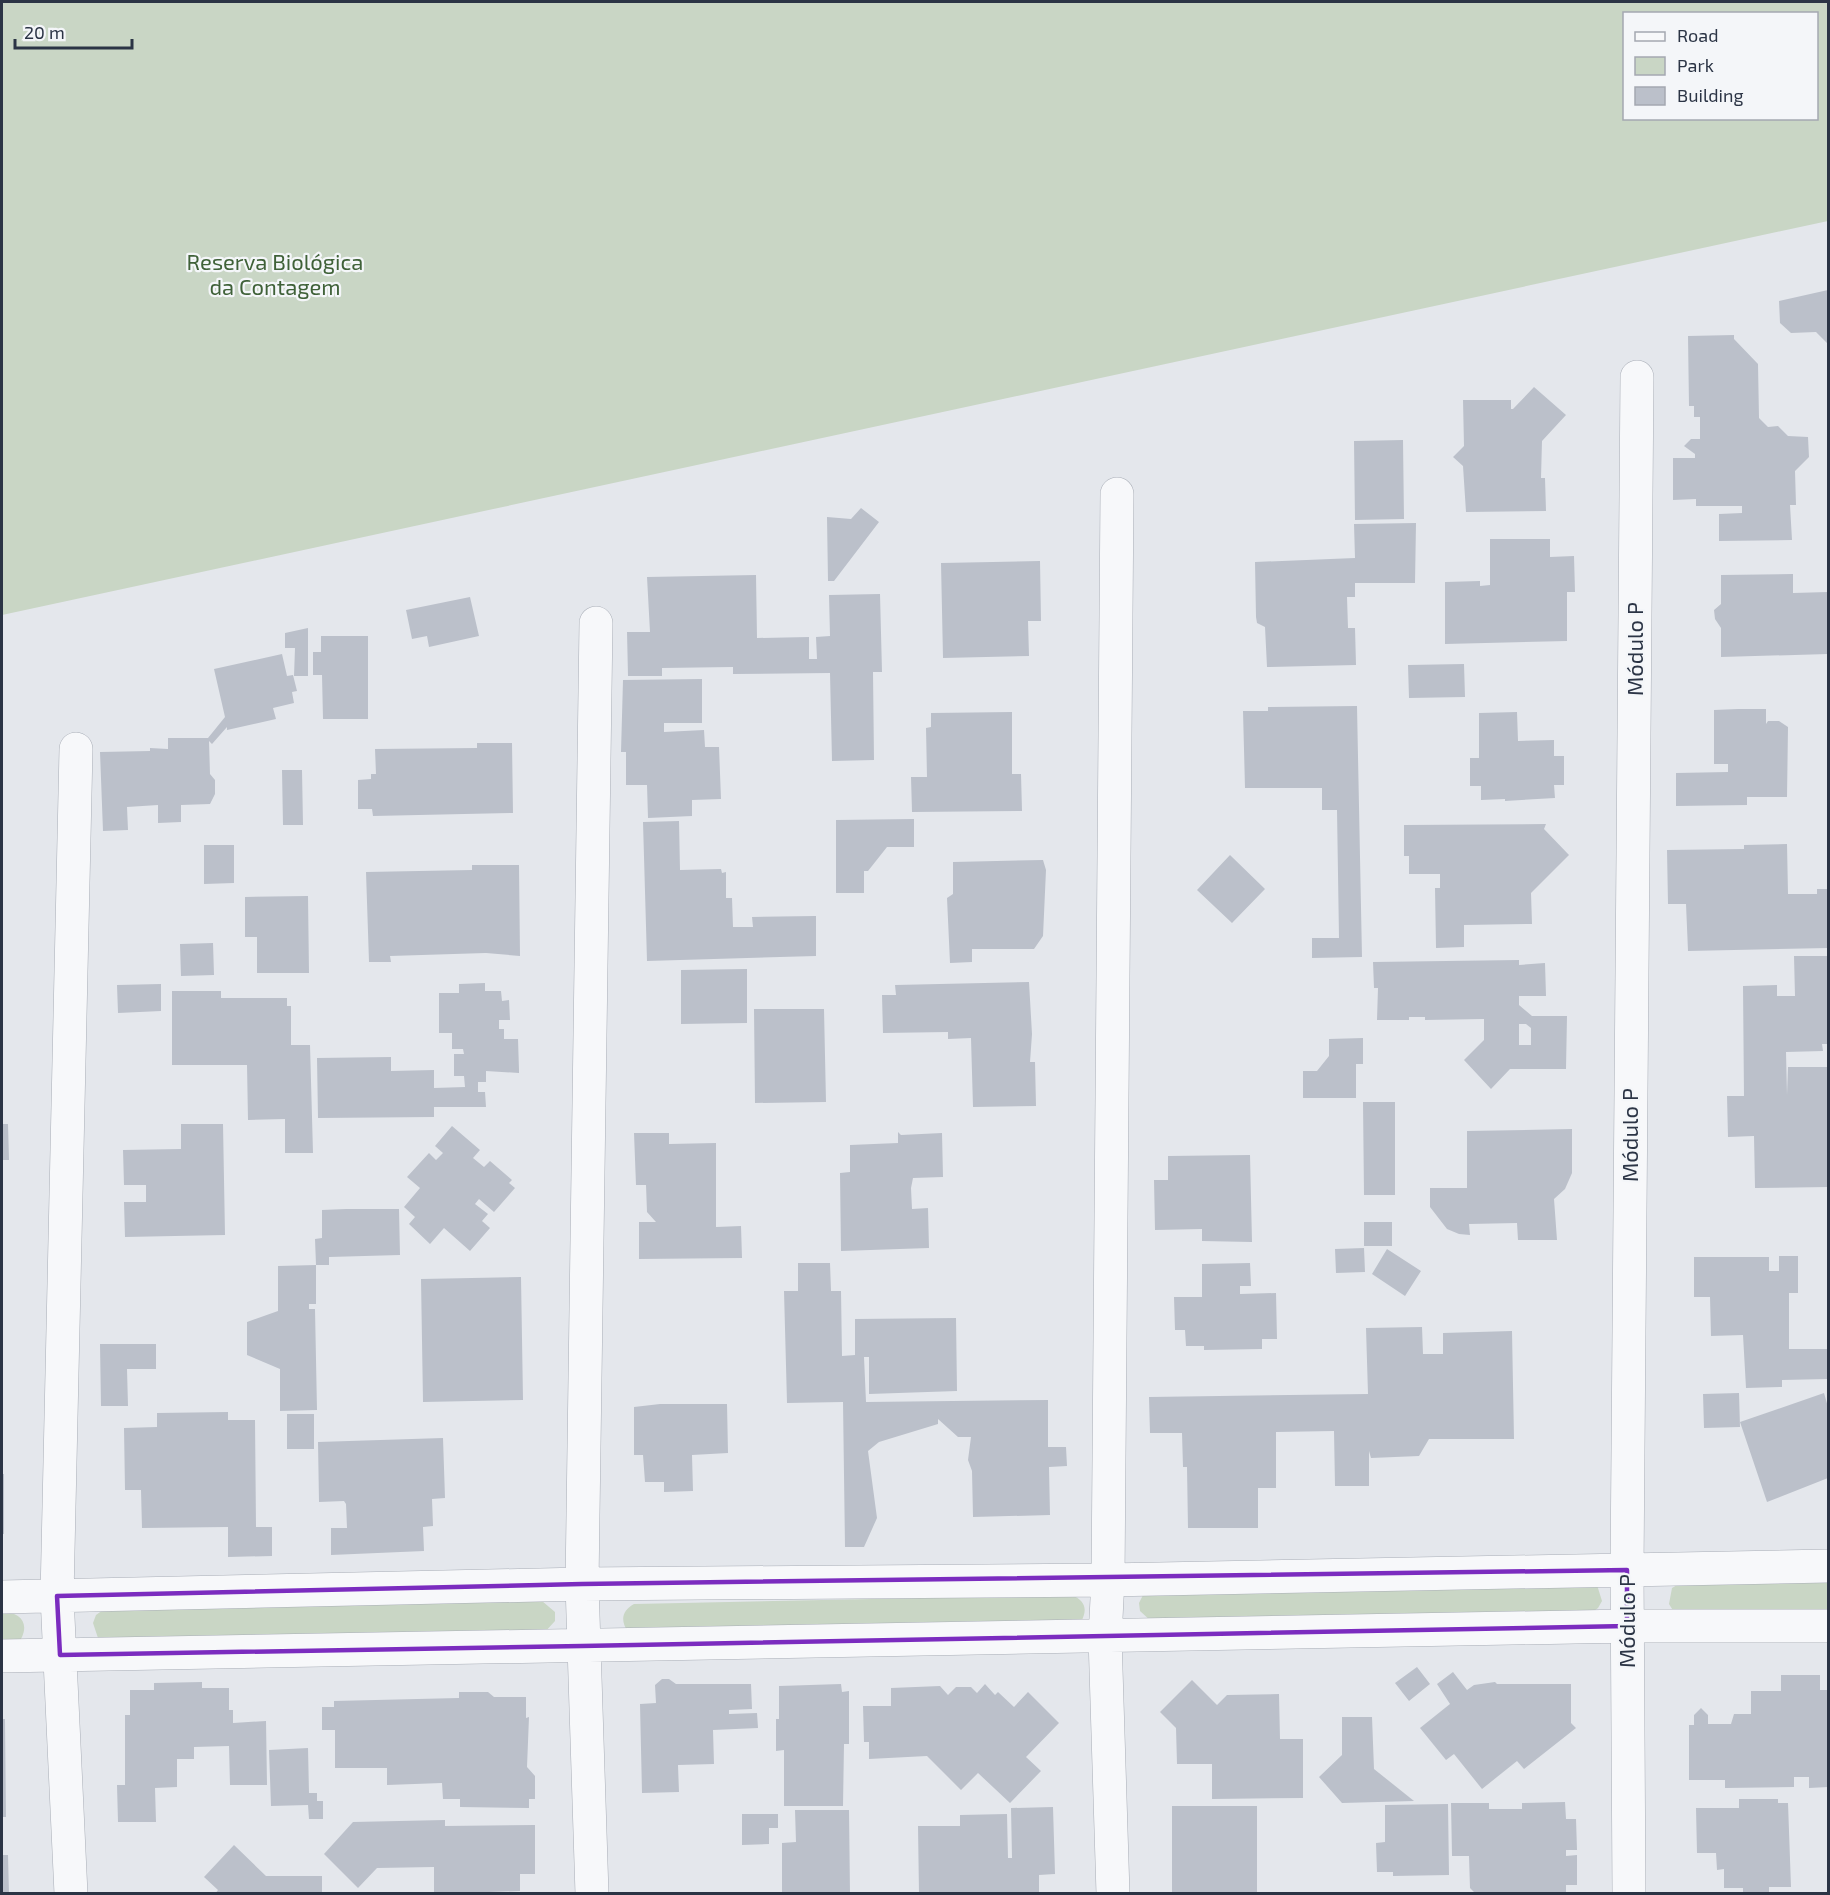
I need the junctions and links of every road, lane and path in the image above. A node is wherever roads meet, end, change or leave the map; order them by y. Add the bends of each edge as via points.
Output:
1 (1637, 377) dead end
2 (1117, 494) dead end
3 (596, 623) dead end
4 (76, 748) dead end
5 (1828, 1566) edge
6 (1627, 1570) junction
7 (1108, 1580) junction
8 (582, 1584) junction
9 (57, 1596) junction
10 (2, 1597) edge
11 (1628, 1626) junction
12 (1828, 1626) edge
13 (1105, 1637) junction
14 (582, 1646) junction
15 (60, 1655) junction
16 (2, 1656) edge
17 (71, 1893) edge
18 (592, 1893) edge
19 (1113, 1893) edge
20 (1629, 1893) edge

1 - 6 street, Módulo P
2 - 7 street
3 - 8 street
4 - 9 street
5 - 6 street
6 - 7 street
6 - 11 street, Módulo P
7 - 8 street
7 - 13 street
8 - 9 street
8 - 14 street
9 - 10 street
9 - 15 street
11 - 12 street
11 - 13 street
11 - 20 street, Módulo P
13 - 14 street
13 - 19 street
14 - 15 street
14 - 18 street
15 - 16 street
15 - 17 street

